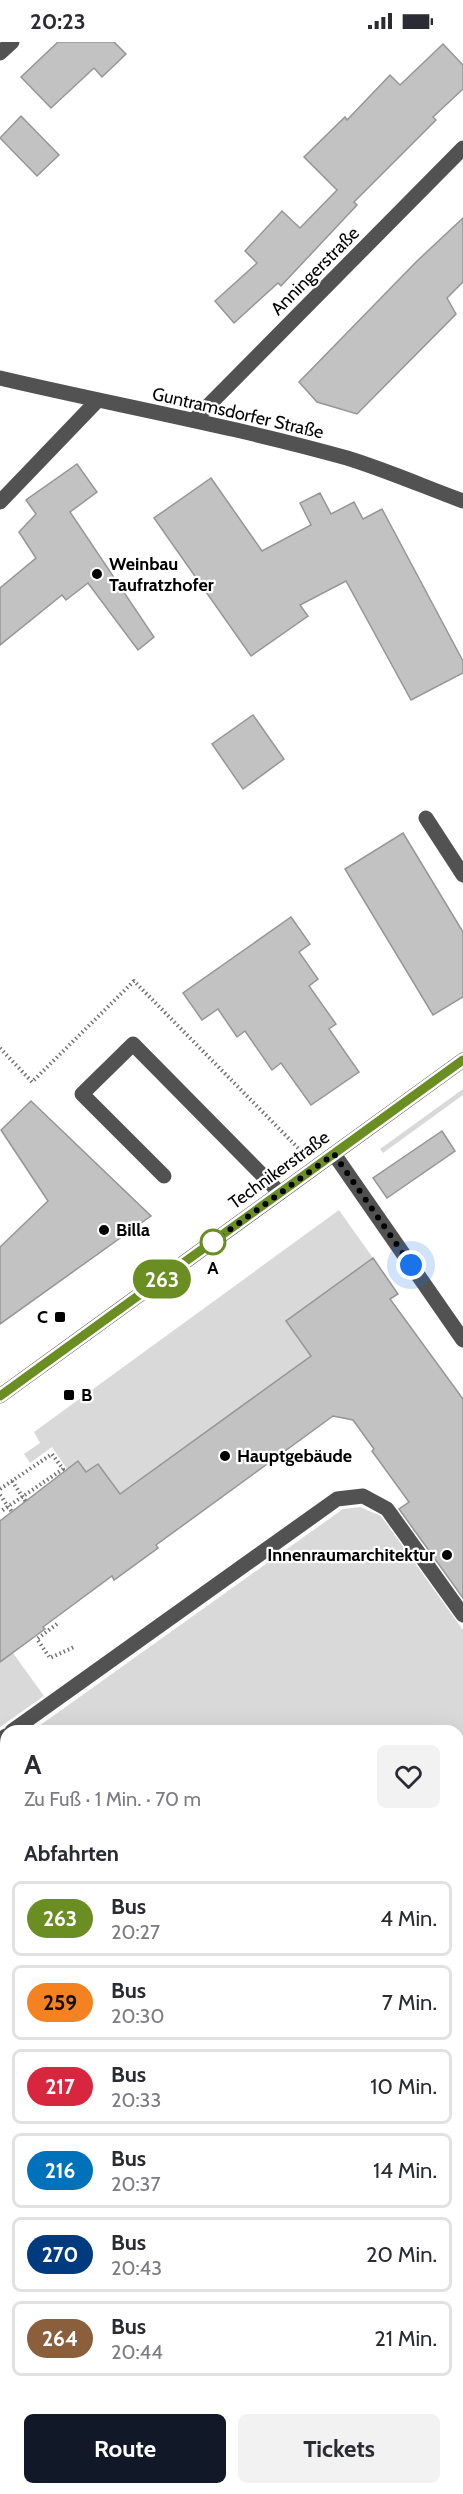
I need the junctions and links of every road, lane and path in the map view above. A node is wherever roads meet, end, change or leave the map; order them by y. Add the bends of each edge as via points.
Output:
1 (12, 42) edge
2 (0, 53) edge
3 (463, 148) edge
4 (0, 378) edge
5 (97, 401) junction
6 (194, 420) junction
7 (463, 501) edge
8 (0, 502) edge
9 (426, 818) dead end
10 (463, 875) edge
11 (463, 1060) edge
12 (334, 1154) junction
13 (164, 1176) dead end
14 (280, 1193) junction
15 (463, 1340) edge
16 (0, 1396) edge
17 (12, 1481) junction
18 (0, 1489) edge
19 (0, 1495) edge
20 (23, 1497) junction
21 (26, 1502) dead end
22 (8, 1506) junction
23 (0, 1512) edge
24 (12, 1512) dead end
25 (463, 1615) edge
26 (57, 1624) dead end
27 (74, 1647) dead end
28 (20, 1725) edge

1 - 2 street
3 - 6 street, Anningerstraße
4 - 5 street, Guntramsdorfer Straße
5 - 6 street, Guntramsdorfer Straße
5 - 8 street
6 - 7 street, Guntramsdorfer Straße via 349,459
9 - 10 street
11 - 12 street, Technikerstraße
12 - 14 street, Technikerstraße
12 - 15 street
13 - 14 street via 82,1094 133,1044
14 - 16 street, Technikerstraße
17 - 18 path
17 - 20 path
17 - 20 path via 52,1454 63,1469
19 - 22 path
20 - 21 path
20 - 22 path
22 - 23 path
22 - 24 path
25 - 28 street via 387,1509 363,1496 337,1499
26 - 27 path via 37,1639 50,1658

